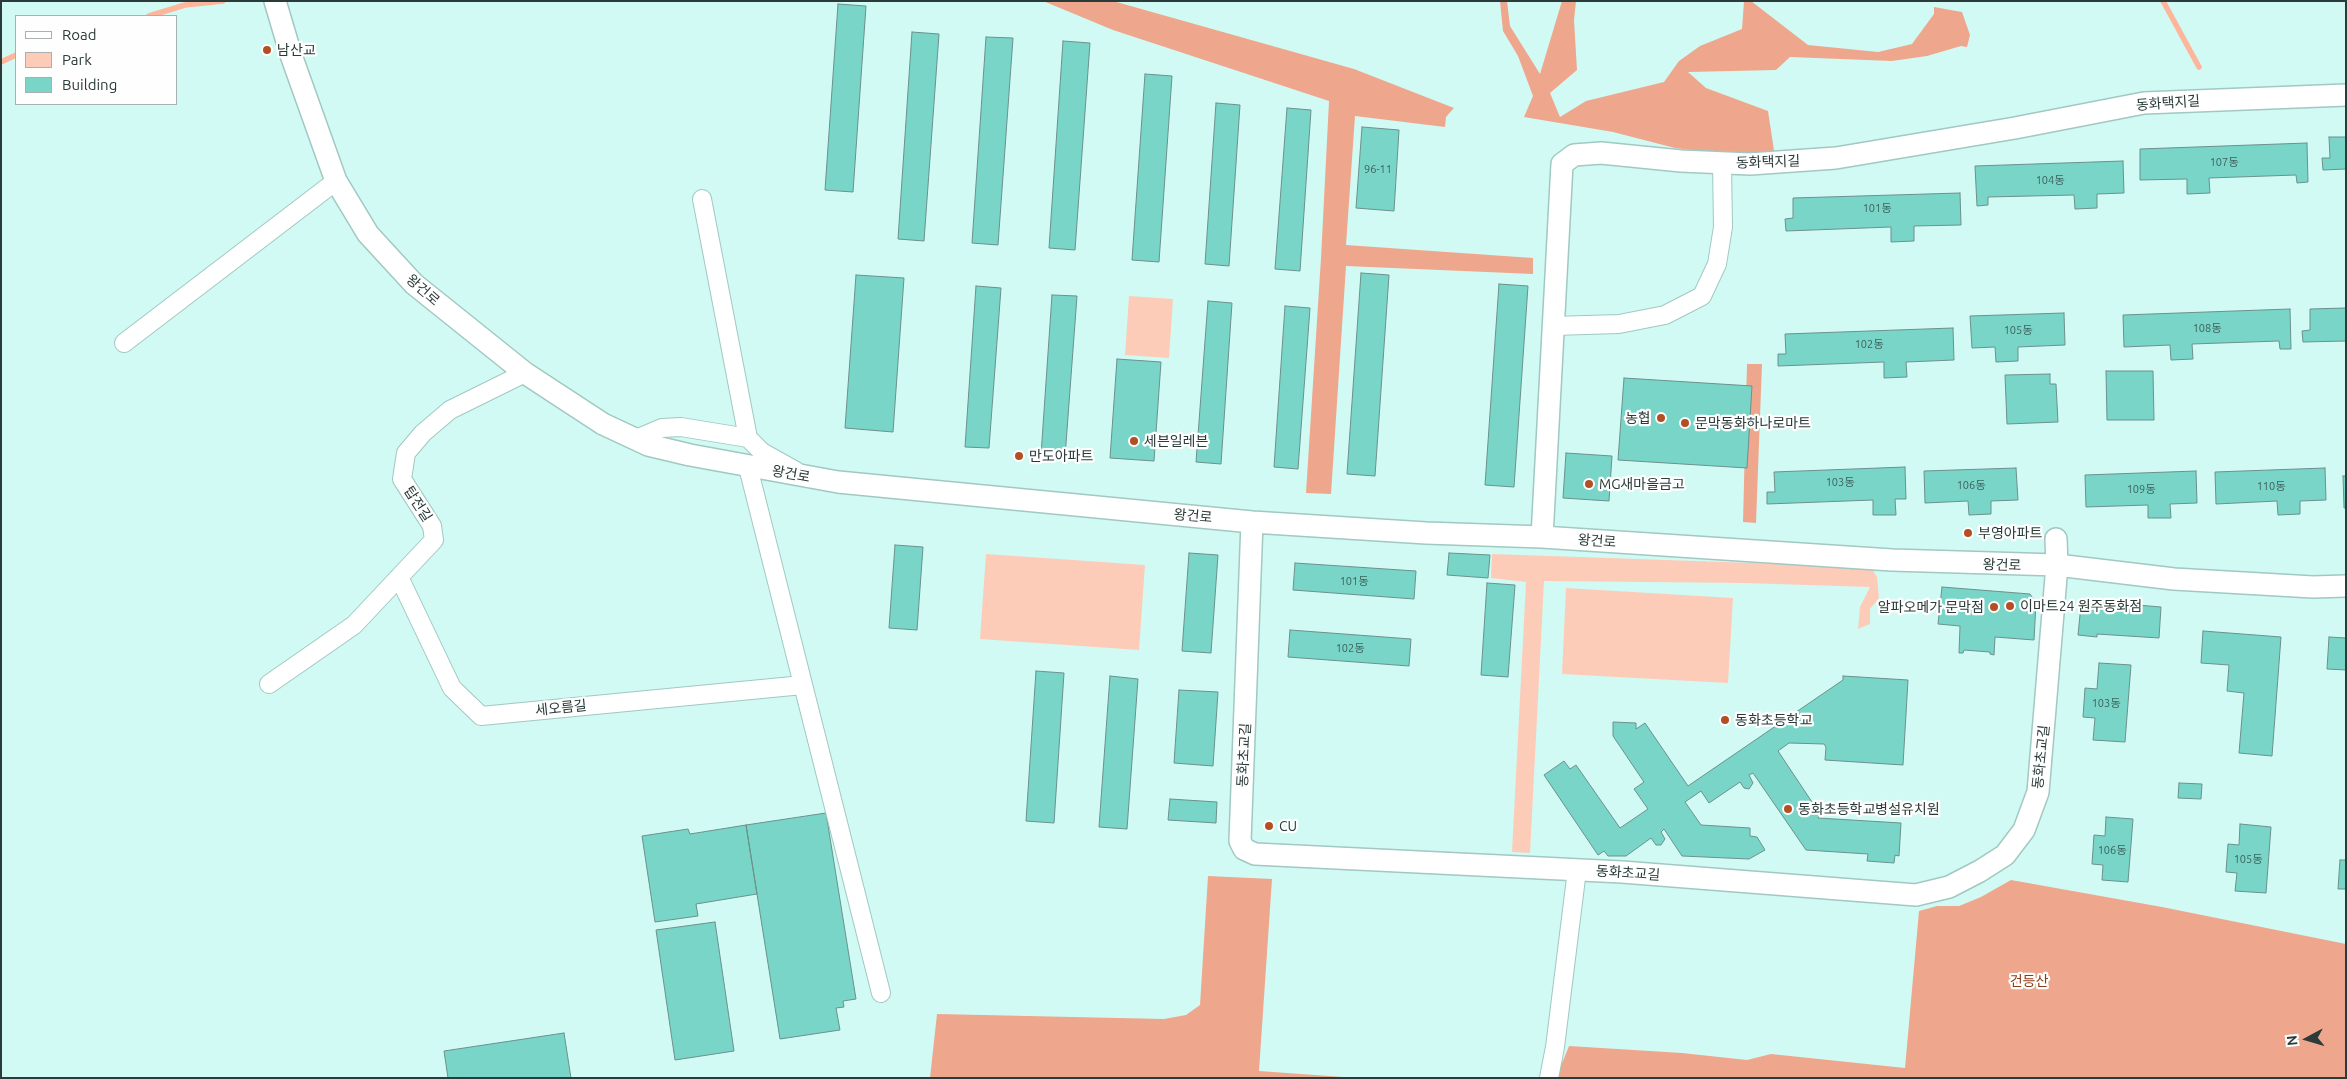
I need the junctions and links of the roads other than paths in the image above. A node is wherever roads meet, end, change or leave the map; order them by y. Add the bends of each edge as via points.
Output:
1 (275, 1) edge
2 (2346, 96) edge
3 (1722, 163) junction
4 (336, 181) junction
5 (702, 199) dead end
6 (1553, 326) junction
7 (124, 342) dead end
8 (525, 373) junction
9 (748, 438) junction
10 (636, 439) junction
11 (748, 467) junction
12 (805, 476) junction
13 (1252, 522) junction
14 (1542, 537) junction
15 (2056, 539) dead end
16 (2057, 565) junction
17 (399, 577) junction
18 (2346, 586) edge
19 (269, 684) dead end
20 (803, 685) junction
21 (1577, 870) junction
22 (881, 993) dead end
23 (1549, 1078) edge

1 - 4 street, 왕건로
2 - 3 street, 동화택지길 via 2144,103 1836,158
3 - 6 street via 1723,226 1717,264 1702,296 1665,315 1619,324
3 - 6 street, 동화택지길 via 1601,153 1574,156 1562,164
4 - 7 street
4 - 8 street, 왕건로 via 368,234 414,284
5 - 9 street
6 - 14 street, 동화택지길
8 - 10 street, 왕건로 via 603,424
8 - 17 street, 탑전길 via 450,410 406,453 402,479 432,526 434,540
9 - 10 street via 681,427 662,428
9 - 12 street via 762,452
10 - 11 street, 왕건로 via 648,445
11 - 12 street, 왕건로
11 - 20 street
12 - 13 street, 왕건로 via 838,482
13 - 14 street, 왕건로
13 - 21 street, 동화초교길 via 1240,841 1244,849 1254,854
14 - 16 street, 왕건로 via 1892,560
15 - 16 street, 동화초교길
16 - 18 street, 왕건로 via 2174,579
16 - 21 street, 동화초교길 via 2038,792 2024,830 2005,855 1980,871 1949,888 1916,895
17 - 19 street, 탑전길 via 354,625
17 - 20 street, 세오름길 via 452,688 481,716
20 - 22 street
21 - 23 street via 1556,1047

